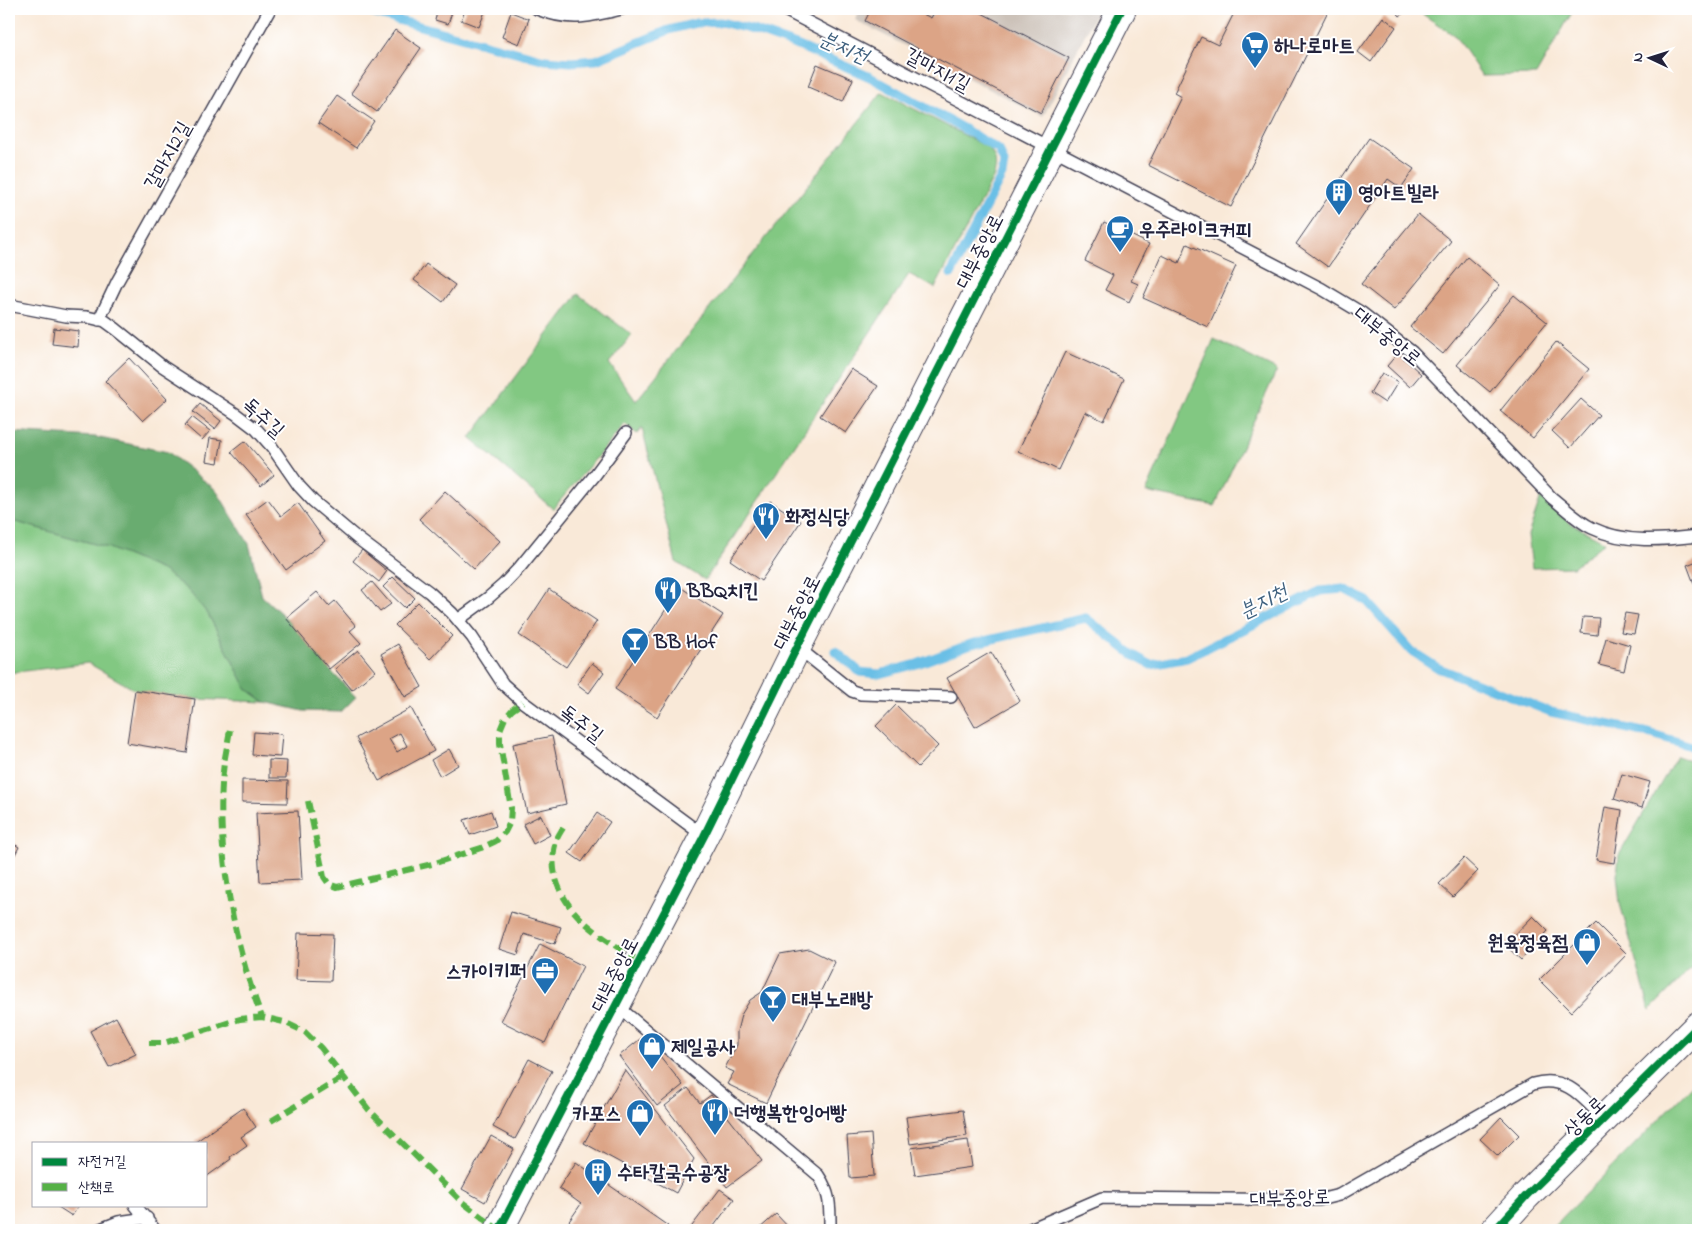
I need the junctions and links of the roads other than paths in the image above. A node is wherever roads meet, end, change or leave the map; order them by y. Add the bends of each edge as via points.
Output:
1 (270, 9) edge
2 (537, 9) edge
3 (621, 9) edge
4 (782, 9) edge
5 (1122, 9) edge
6 (1050, 148) junction
7 (9, 305) edge
8 (99, 320) junction
9 (626, 433) dead end
10 (1698, 536) edge
11 (458, 620) junction
12 (797, 647) junction
13 (951, 698) dead end
14 (704, 836) junction
15 (616, 1005) junction
16 (1698, 1026) edge
17 (1604, 1120) junction
18 (137, 1206) edge
19 (147, 1218) junction
20 (98, 1230) edge
21 (155, 1230) edge
22 (499, 1230) edge
23 (830, 1230) edge
24 (1028, 1230) edge
25 (1495, 1230) edge

1 - 8 lane, 갈마지2길 via 117,282
2 - 3 lane via 580,18
4 - 6 lane, 갈마지1길
5 - 6 street, 대부중앙로
6 - 10 lane, 대부중앙로 via 1322,289 1362,313 1412,352 1552,498 1592,528 1634,539
6 - 12 street, 대부중앙로
7 - 8 lane, 독주길
8 - 11 lane, 독주길 via 257,430 313,501 429,592
9 - 11 lane via 520,567 498,590
11 - 14 lane, 독주길 via 503,684 523,702
12 - 13 lane, 대부중앙로 via 852,691 861,694
12 - 14 street, 대부중앙로
14 - 15 street, 대부중앙로
15 - 22 street, 대부중앙로
15 - 23 lane, 대부중앙로 via 818,1175 830,1200
16 - 17 street, 상동로
17 - 24 lane, 대부중앙로 via 1568,1086 1544,1081 1533,1084 1330,1199 1102,1198
17 - 25 street, 상동로
18 - 19 lane
19 - 20 lane via 118,1222
19 - 21 lane

